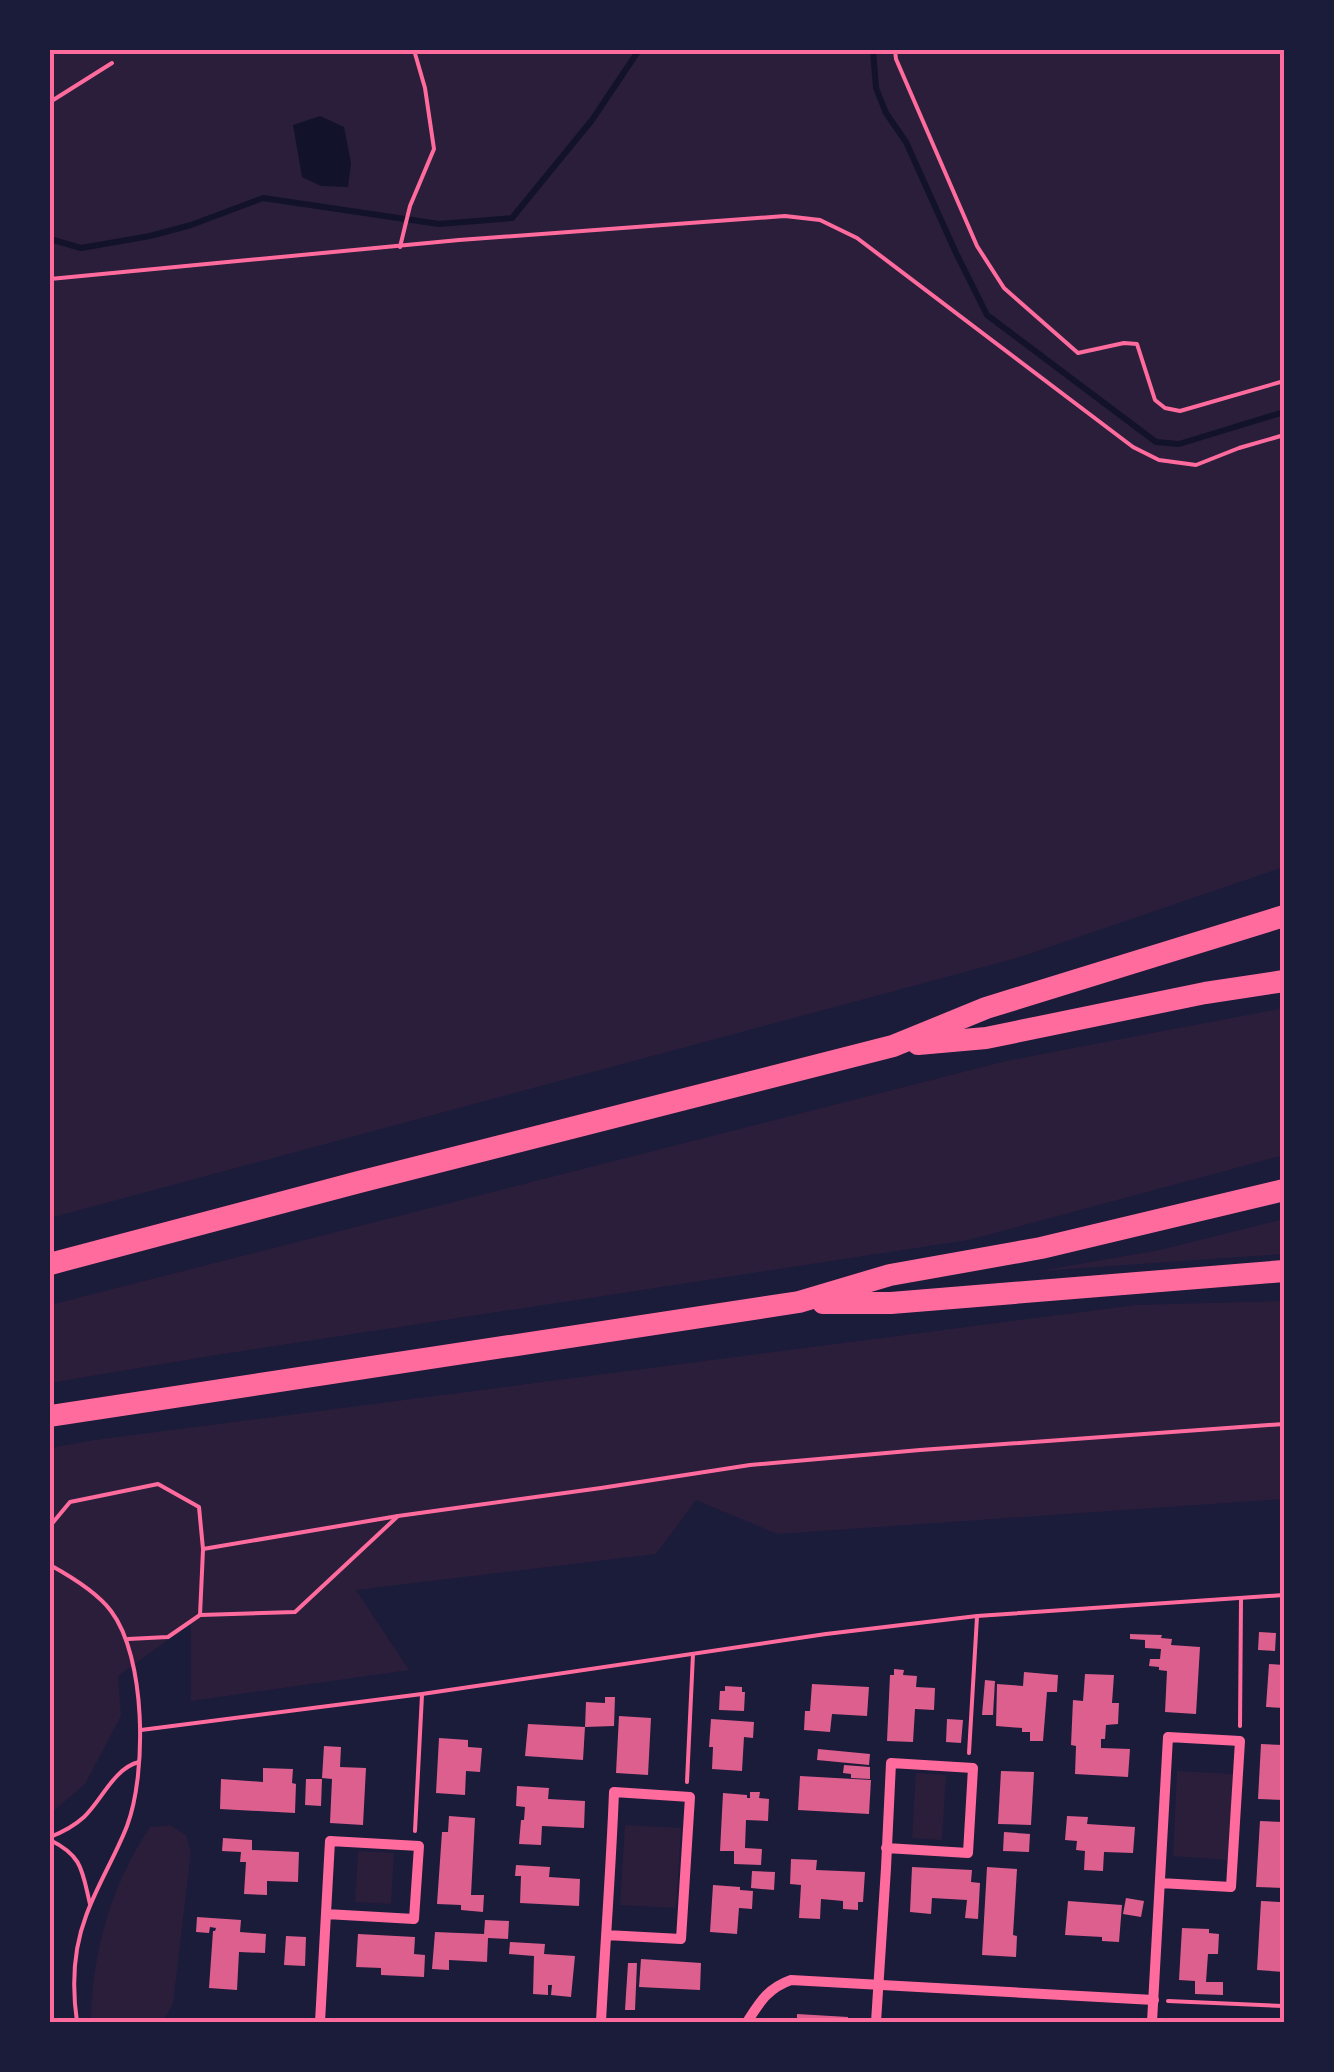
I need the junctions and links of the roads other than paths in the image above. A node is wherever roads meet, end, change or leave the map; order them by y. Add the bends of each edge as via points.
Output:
1 (1284, 916) edge
2 (1284, 981) edge
3 (893, 1046) junction
4 (1284, 1190) edge
5 (50, 1264) edge
6 (1284, 1271) edge
7 (800, 1302) junction
8 (50, 1416) edge
9 (886, 1848) junction
10 (1160, 1883) junction
11 (326, 1914) junction
12 (606, 1935) junction
13 (878, 1986) junction
14 (1154, 2000) junction
15 (320, 2022) edge
16 (601, 2022) edge
17 (746, 2022) edge
18 (876, 2022) edge
19 (1152, 2022) edge

1 - 3 highway via 986,1008
2 - 3 highway via 986,1038
3 - 5 highway
4 - 7 highway via 1060,1244 890,1275
6 - 7 highway via 891,1303
7 - 8 highway
9 - 9 street via 968,1853 973,1768 892,1763
9 - 13 street
10 - 10 street via 1168,1737 1240,1741 1232,1887
10 - 14 street
11 - 11 street via 414,1918 419,1846 330,1841
11 - 15 street
12 - 12 street via 614,1792 690,1796 681,1939
12 - 16 street
13 - 14 street
13 - 17 street via 792,1980 766,1994
13 - 18 street
14 - 19 street

